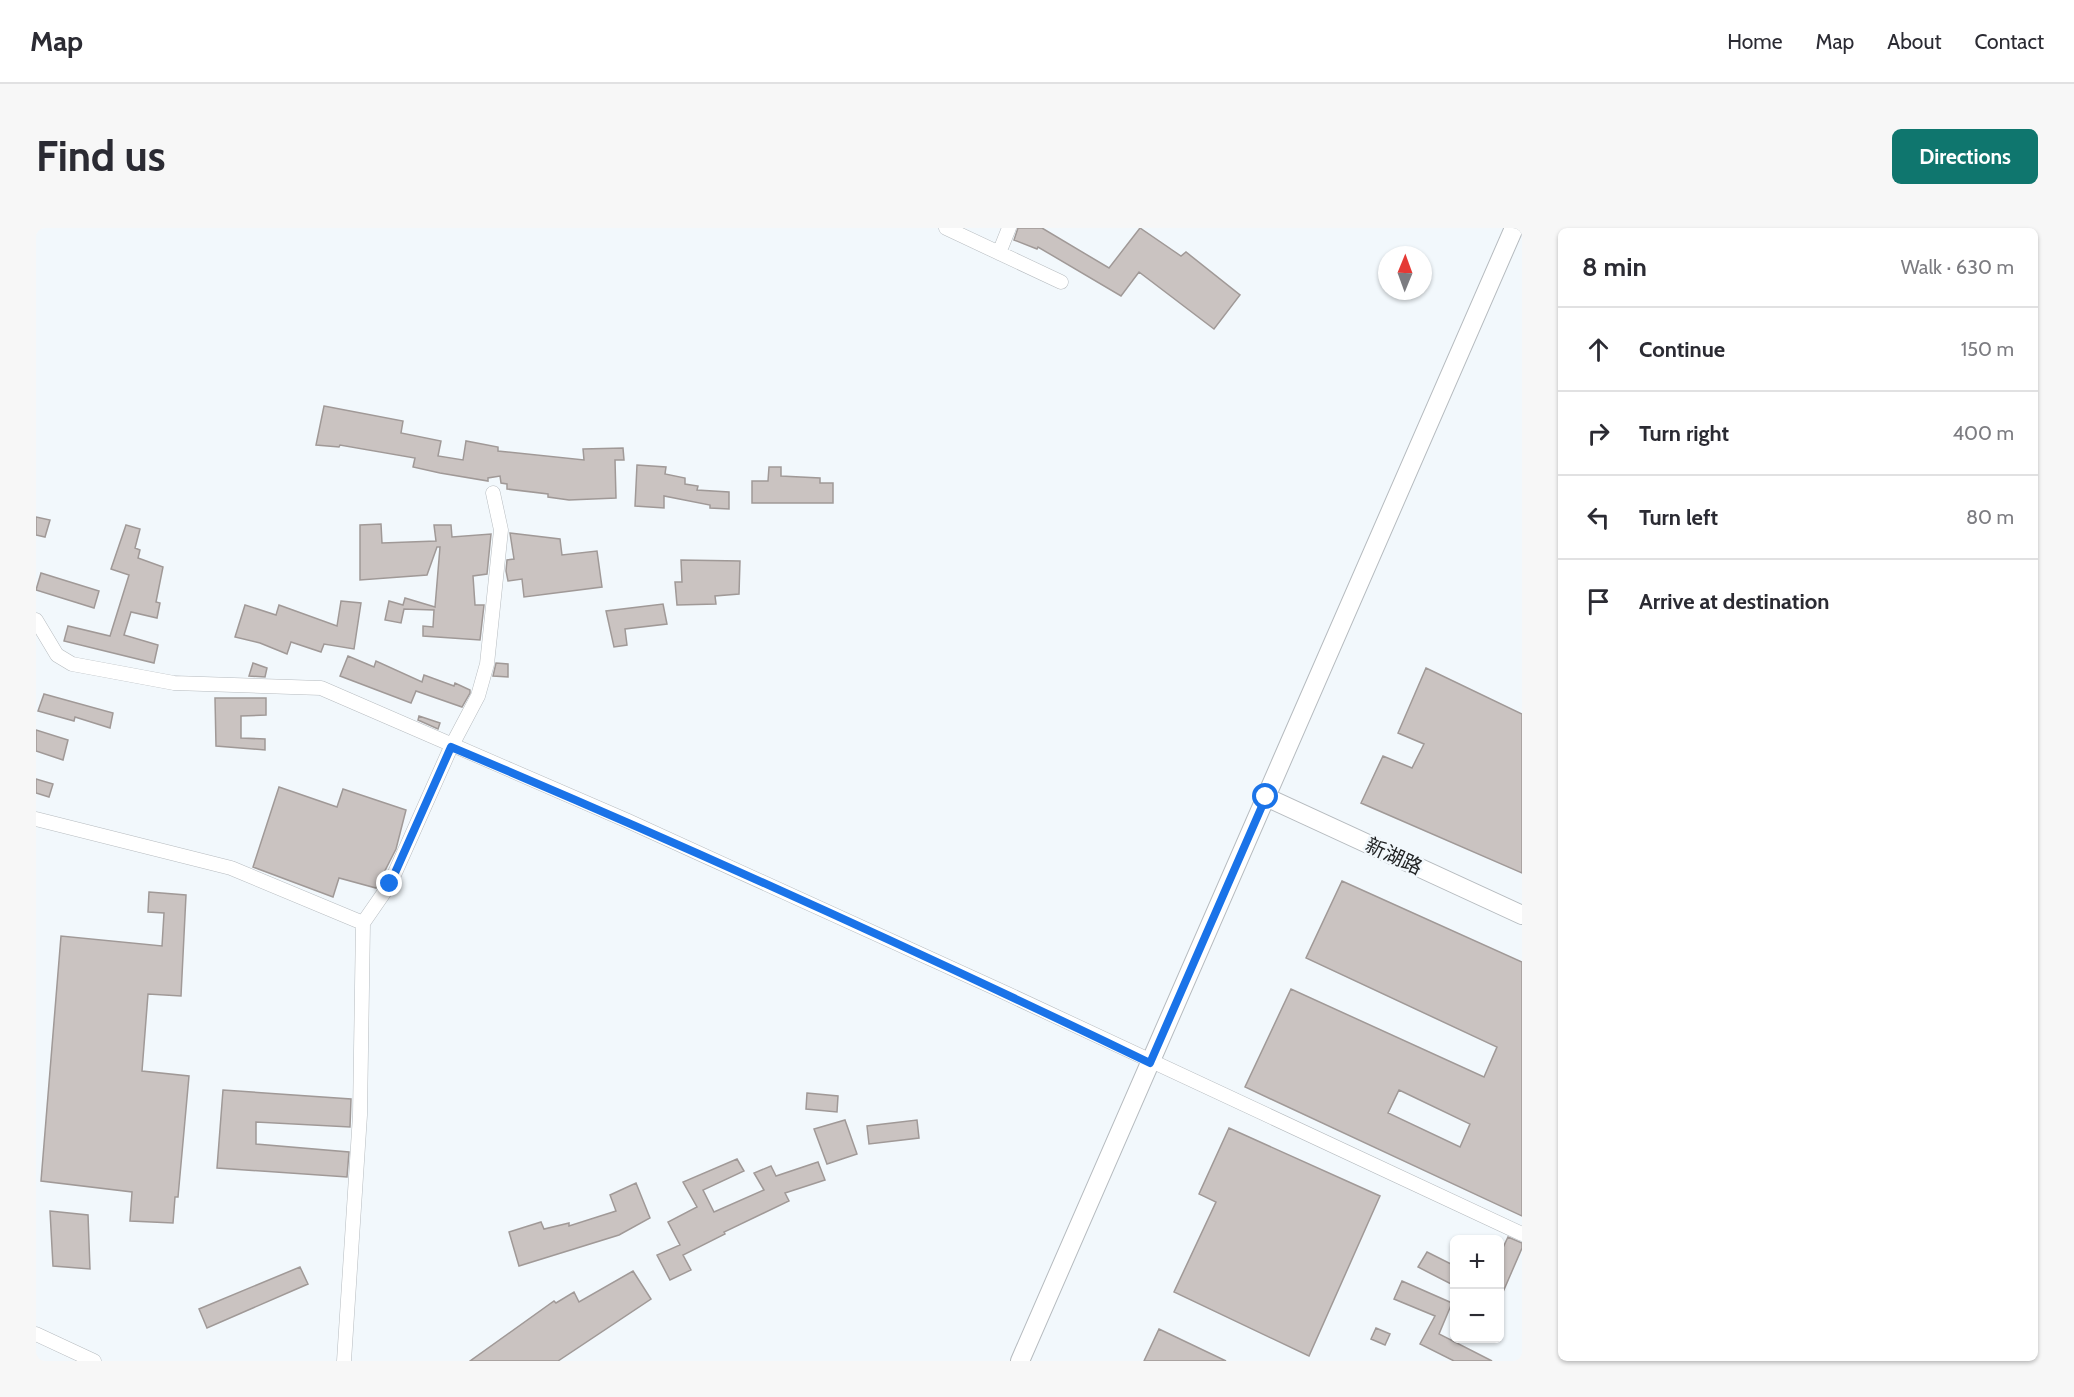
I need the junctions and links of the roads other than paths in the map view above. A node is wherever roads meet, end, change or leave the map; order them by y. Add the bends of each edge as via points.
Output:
1 (946, 228) edge
2 (1009, 228) edge
3 (1514, 228) edge
4 (999, 253) junction
5 (1061, 282) dead end
6 (494, 493) dead end
7 (36, 620) edge
8 (451, 747) junction
9 (1266, 797) junction
10 (36, 819) edge
11 (1522, 915) edge
12 (363, 923) junction
13 (1150, 1063) junction
14 (1522, 1234) edge
15 (36, 1334) edge
16 (94, 1361) edge
17 (344, 1361) edge
18 (1020, 1361) edge

1 - 4 street
2 - 4 street
3 - 9 street
4 - 5 street
6 - 8 street via 501,530 487,664 478,696
7 - 8 street via 57,655 72,664 174,683 321,688
8 - 12 street via 390,884
8 - 13 street via 628,821
9 - 11 street, 新湖路
9 - 13 street
10 - 12 street via 231,868
12 - 17 street via 360,1115
13 - 14 street
13 - 18 street
15 - 16 street

